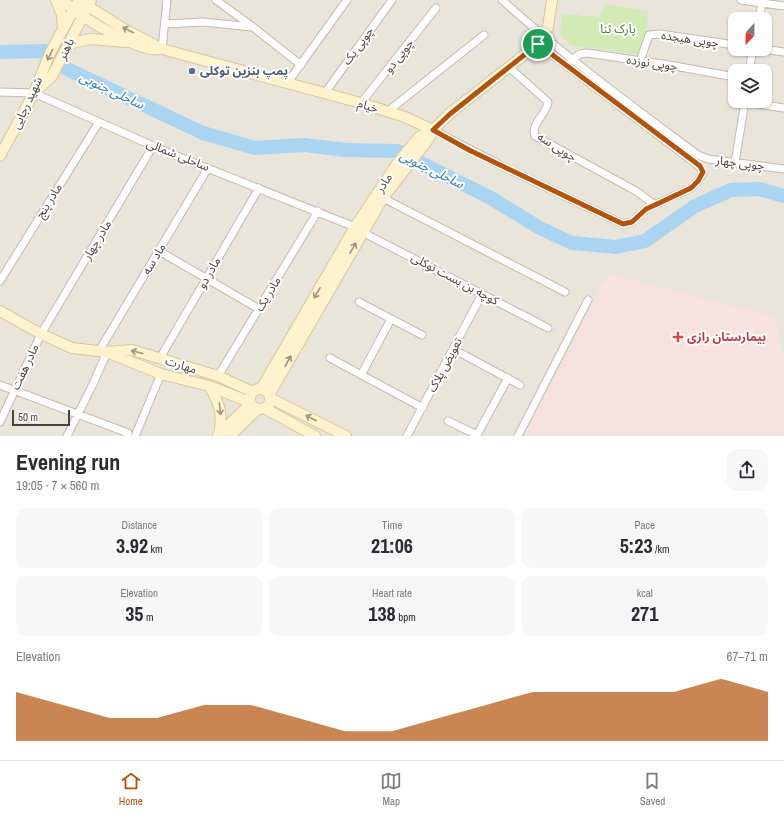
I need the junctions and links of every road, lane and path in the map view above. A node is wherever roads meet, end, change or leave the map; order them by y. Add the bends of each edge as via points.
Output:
1 (56, 0) edge
2 (62, 0) edge
3 (167, 0) edge
4 (216, 0) edge
5 (347, 0) edge
6 (392, 0) edge
7 (502, 0) edge
8 (552, 0) edge
9 (741, 0) edge
10 (83, 1) edge
11 (762, 3) junction
12 (784, 6) edge
13 (436, 8) dead end
14 (760, 12) edge
15 (78, 13) junction
16 (165, 24) junction
17 (253, 27) junction
18 (63, 29) junction
19 (484, 35) dead end
20 (541, 41) junction
21 (129, 42) junction
22 (728, 44) edge
23 (67, 46) junction
24 (162, 49) junction
25 (772, 50) edge
26 (784, 52) edge
27 (571, 60) junction
28 (640, 61) junction
29 (300, 65) junction
30 (510, 68) junction
31 (42, 70) joint
32 (728, 76) edge
33 (288, 82) junction
34 (0, 92) edge
35 (325, 93) junction
36 (34, 94) junction
37 (361, 103) junction
38 (772, 106) edge
39 (744, 108) edge
40 (784, 108) edge
41 (387, 112) junction
42 (99, 122) junction
43 (433, 130) junction
44 (153, 146) junction
45 (0, 156) edge
46 (735, 163) junction
47 (400, 167) junction
48 (208, 168) junction
49 (784, 169) edge
50 (259, 188) junction
51 (383, 198) junction
52 (655, 205) junction
53 (318, 211) junction
54 (359, 229) junction
55 (159, 251) junction
56 (206, 278) junction
57 (0, 281) edge
58 (564, 292) dead end
59 (482, 294) junction
60 (588, 300) dead end
61 (359, 302) dead end
62 (259, 308) junction
63 (0, 311) edge
64 (391, 319) junction
65 (548, 328) dead end
66 (41, 334) junction
67 (422, 335) dead end
68 (453, 349) junction
69 (103, 351) junction
70 (160, 358) junction
71 (330, 358) dead end
72 (161, 374) junction
73 (361, 375) junction
74 (218, 376) junction
75 (508, 378) junction
76 (0, 385) edge
77 (520, 385) dead end
78 (209, 386) junction
79 (14, 390) junction
80 (260, 399) junction
81 (423, 408) junction
82 (78, 414) junction
83 (448, 421) dead end
84 (0, 422) edge
85 (131, 435) edge
86 (218, 435) edge
87 (67, 436) edge
88 (230, 436) edge
89 (315, 436) edge
90 (346, 436) edge
91 (407, 436) edge
92 (518, 436) edge

1 - 18 main road via 62,15
2 - 15 main road, خیام
3 - 16 street
4 - 17 street
5 - 29 street
6 - 35 street, چوپی یک
7 - 20 street
8 - 20 main road via 548,27
9 - 11 street
10 - 15 main road, باهنر
24 -> 10 main road, خیام via 124,29
11 - 12 street
11 - 14 street
13 - 37 street, چوپی دو
15 - 18 main road, باهنر
15 - 21 main road, خیام
15 - 23 main road, باهنر
16 - 17 street via 203,22
16 - 24 street
17 - 29 street
18 -> 31 main road, باهنر
19 - 41 street
20 - 27 street
20 - 30 main road
20 - 52 street, چوپی چهار via 702,169 702,176 691,188
21 - 23 main road via 90,39
21 - 24 main road, خیام via 148,49
22 - 28 street, چوپی هیجده via 649,34
23 - 36 main road, باهنر via 52,76
24 - 33 main road, خیام
25 - 26 street
27 - 28 street, چوپی نوزده via 580,54 586,54
27 - 46 street, چوپی چهار via 698,155
28 - 32 street, چوپی نوزده
29 - 33 street
30 - 43 main road
30 - 52 street, چوپی سه via 548,102 534,128 535,136 636,191
31 - 36 main road, شهید رجایی
33 - 35 main road, خیام
34 - 36 street, ساحلی شمالی
35 - 37 main road, خیام
36 - 42 street, ساحلی شمالی
36 - 45 main road, شهید رجایی
37 - 41 main road, خیام
38 - 40 street
39 - 46 street
41 - 43 main road, خیام
42 - 44 street, ساحلی شمالی
42 - 57 street, مادر پنج
43 - 47 main road, مادر via 419,137 414,150
43 - 52 street, چوپی چهار via 623,224 632,222 646,209
44 - 48 street, ساحلی شمالی
44 - 66 street, مادر چهار
46 - 49 street, چوپی چهار
47 - 51 main road, مادر
47 - 54 main road, مادر
48 - 50 street, ساحلی شمالی
48 - 55 street, ماد سه
50 - 53 street, ساحلی شمالی
50 - 56 street, مادر دو
51 - 54 main road, مادر
51 - 58 street
53 - 54 street, ساحلی شمالی
53 - 62 street, مادر یک
54 - 59 street, کوچه بن بست توکلی
54 - 80 main road, مادر
55 - 56 street
55 - 69 street, ماد سه
56 - 62 street
56 - 70 street, مادر دو
59 - 65 street, کوچه بن بست توکلی
59 - 68 street, تعویض پلاک
60 - 92 street
61 - 64 street
62 - 74 street, مادر یک
63 - 66 main road, مهارت
64 - 67 street
64 - 73 street
66 - 69 main road, مهارت via 72,348
66 - 79 street, مادر هفت
68 - 75 street
68 - 81 street, تعویض پلاک
70 -> 69 main road, مهارت via 132,350
69 - 72 main road, مهارت
69 - 82 street, ماد سه via 93,384
70 - 74 main road, مهارت
71 - 73 street
72 - 78 main road, مهارت
72 - 85 street
73 - 81 street
74 - 80 main road, مهارت
75 - 77 street
75 - 83 street via 477,434
76 - 79 street
78 - 80 main road, مهارت
78 -> 86 main road via 219,402 221,423
79 - 82 street
79 - 84 street, مادر هفت
80 - 86 main road
80 - 88 main road
80 - 89 main road, مهارت
90 -> 80 main road, مهارت
81 - 91 street, تعویض پلاک
82 - 85 street
82 - 87 street, ماد سه

